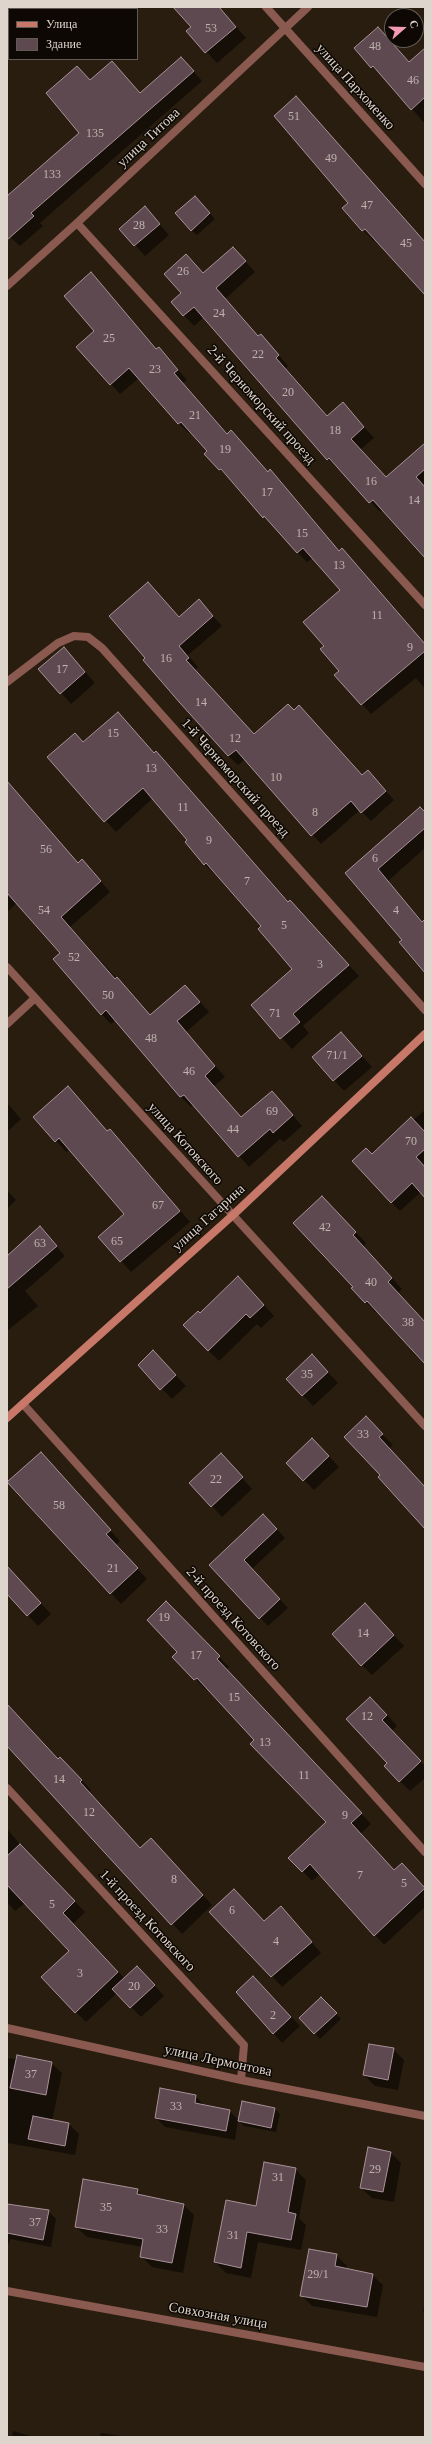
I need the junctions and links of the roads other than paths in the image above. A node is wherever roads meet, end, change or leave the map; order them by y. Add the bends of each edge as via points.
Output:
1 (266, 7) edge
2 (308, 7) edge
3 (284, 28) junction
4 (425, 184) edge
5 (78, 223) junction
6 (7, 286) edge
7 (425, 605) edge
8 (7, 682) edge
9 (7, 967) edge
10 (34, 998) junction
11 (425, 1010) edge
12 (7, 1024) edge
13 (425, 1034) edge
14 (232, 1215) junction
15 (23, 1404) junction
16 (7, 1418) edge
17 (425, 1426) edge
18 (7, 1788) edge
19 (425, 1852) edge
20 (7, 2028) edge
21 (241, 2080) junction
22 (425, 2116) edge
23 (7, 2291) edge
24 (425, 2367) edge

1 - 3 street, улица Пархоменко
2 - 3 street, улица Титова
3 - 4 street, улица Пархоменко
3 - 5 street, улица Титова
5 - 6 street, улица Титова
5 - 7 street, 2-й Черноморский проезд
8 - 11 street, 1-й Черноморский проезд via 58,643 74,636 88,638 102,648
9 - 10 street, улица Котовского
10 - 12 street
10 - 14 street, улица Котовского
13 - 14 street, улица Гагарина
14 - 15 street, улица Гагарина
14 - 17 street, улица Котовского
15 - 16 street, улица Гагарина
15 - 19 street, 2-й проезд Котовского
18 - 21 street, 1-й проезд Котовского via 244,2045
20 - 21 street, улица Лермонтова
21 - 22 street, улица Лермонтова
23 - 24 street, Совхозная улица

